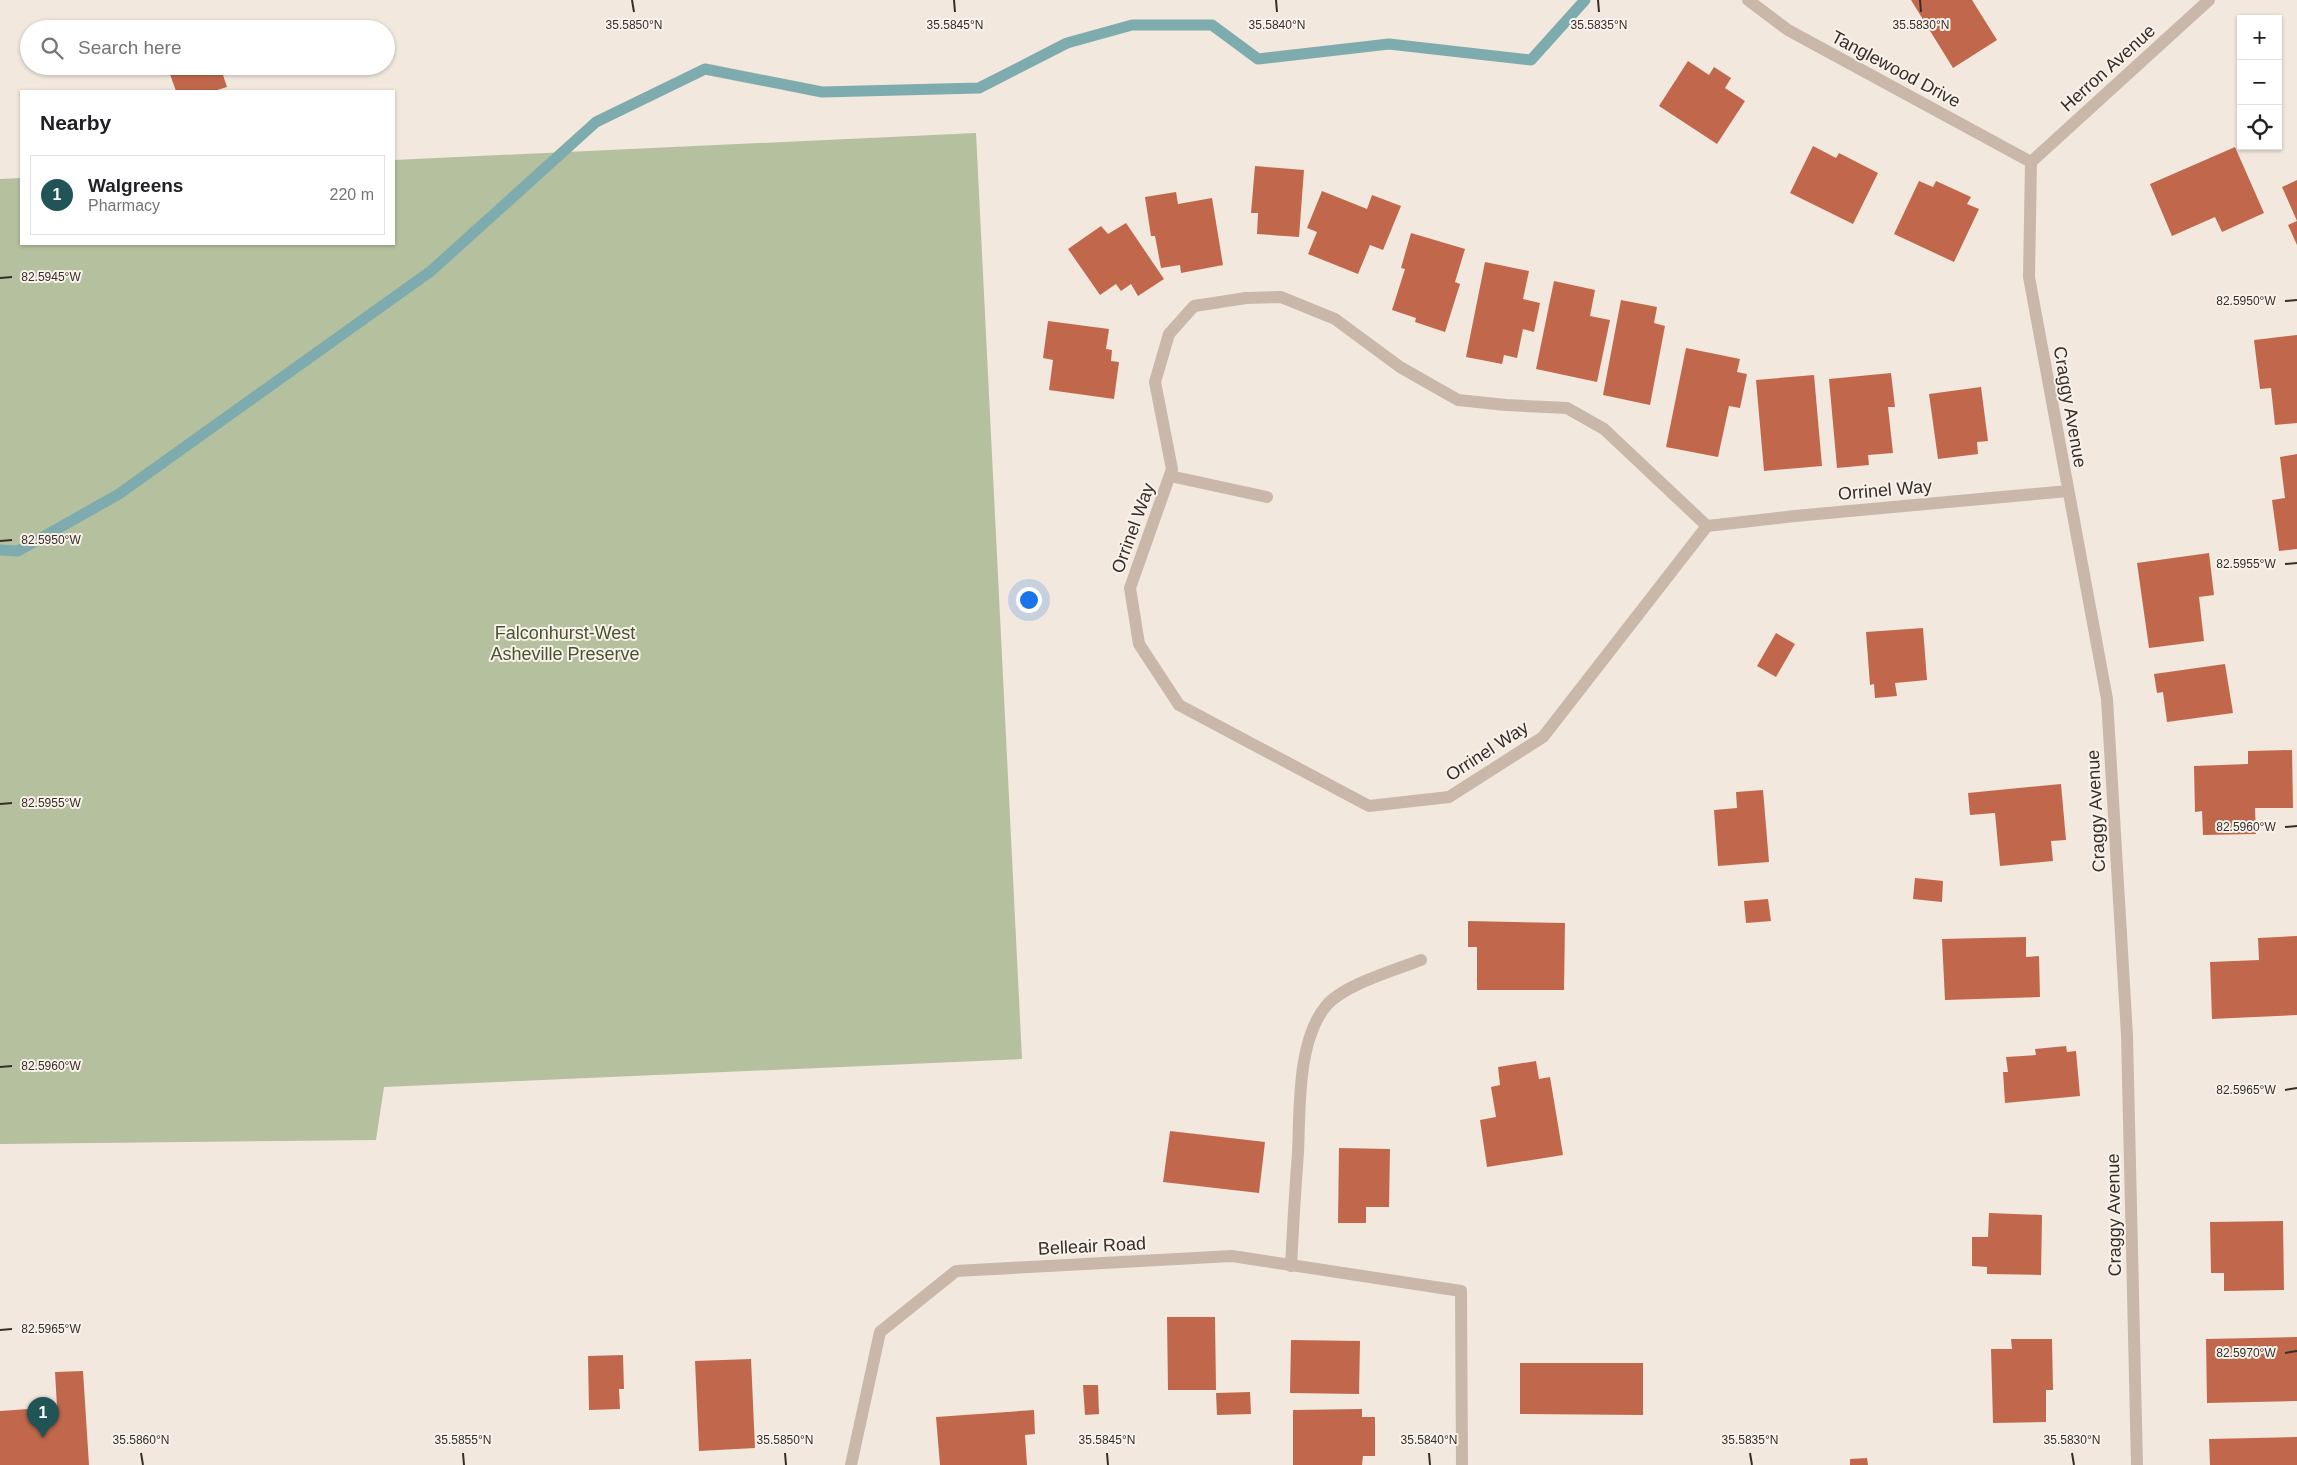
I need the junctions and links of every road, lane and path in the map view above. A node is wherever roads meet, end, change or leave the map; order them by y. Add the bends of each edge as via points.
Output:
1 (1748, 0) edge
2 (2208, 0) edge
3 (2031, 162) junction
4 (1170, 476) junction
5 (2068, 491) junction
6 (1267, 497) dead end
7 (1706, 526) junction
8 (1421, 960) dead end
9 (1291, 1266) junction
10 (851, 1465) edge
11 (1462, 1465) edge
12 (2137, 1465) edge

1 - 3 street, Tanglewood Drive via 1788,30
2 - 3 street, Herron Avenue
3 - 5 street, Craggy Avenue via 2029,277
4 - 6 street
4 - 7 street, Orrinel Way via 1172,469 1155,382 1170,334 1194,306 1246,298 1281,297 1335,319 1400,367 1458,400 1567,408 1604,430
4 - 7 street, Orrinel Way via 1130,588 1139,644 1179,705 1369,806 1449,798 1543,736
5 - 7 street, Orrinel Way
5 - 12 street, Craggy Avenue via 2107,699 2128,1035
8 - 9 street via 1344,992 1326,1005 1312,1029 1302,1088
9 - 10 street, Belleair Road via 1232,1256 956,1271 880,1332
9 - 11 street, Belleair Road via 1461,1291

